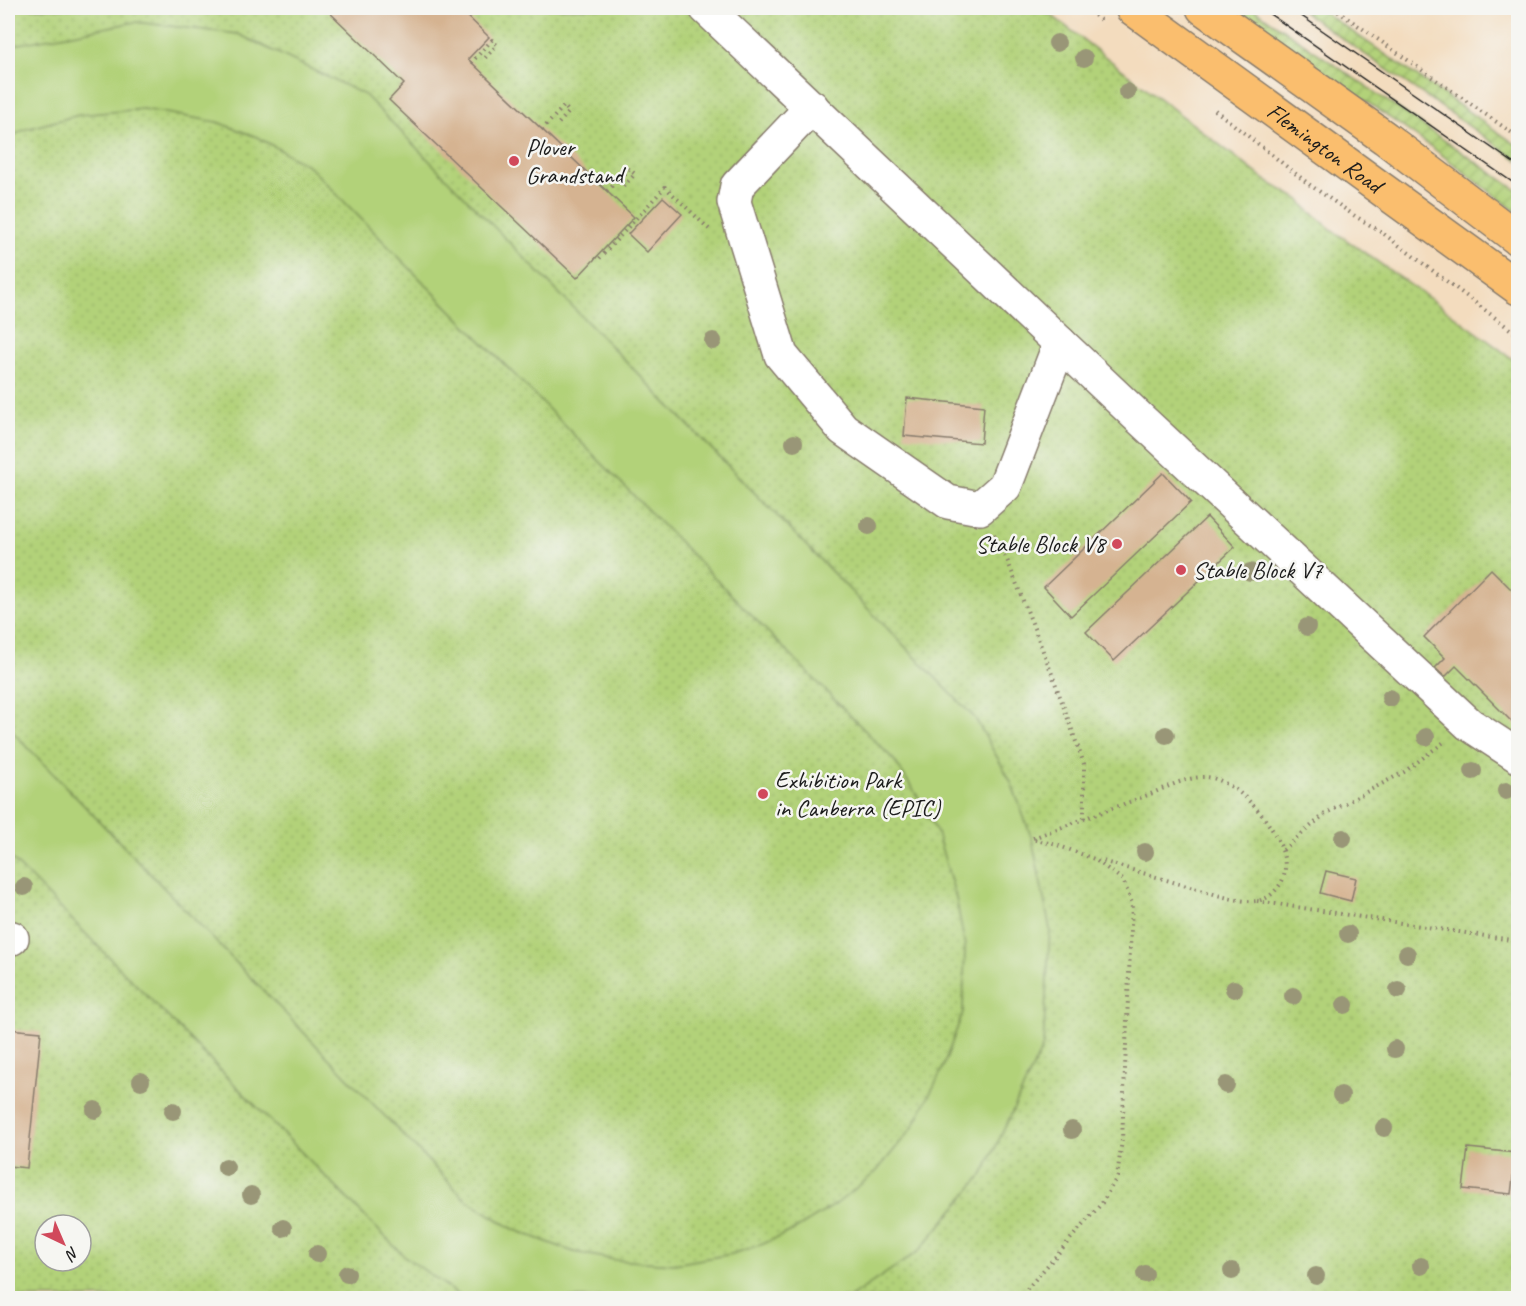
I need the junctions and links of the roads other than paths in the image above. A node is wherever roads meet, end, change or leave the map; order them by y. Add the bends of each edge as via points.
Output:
1 (706, 8) edge
2 (1203, 8) edge
3 (1118, 15) edge
4 (812, 107) junction
5 (1385, 138) junction
6 (1356, 168) junction
7 (1518, 239) edge
8 (1518, 288) edge
9 (1060, 343) junction
10 (1518, 756) edge

1 - 4 lane
2 - 5 main road, Flemington Road
3 - 6 main road, Flemington Road
4 - 9 lane
4 - 9 lane via 737,186 734,202 781,355 843,429 948,502 980,508 1005,486
5 - 6 main road
5 - 7 main road, Flemington Road
6 - 8 main road, Flemington Road
9 - 10 lane via 1469,724

